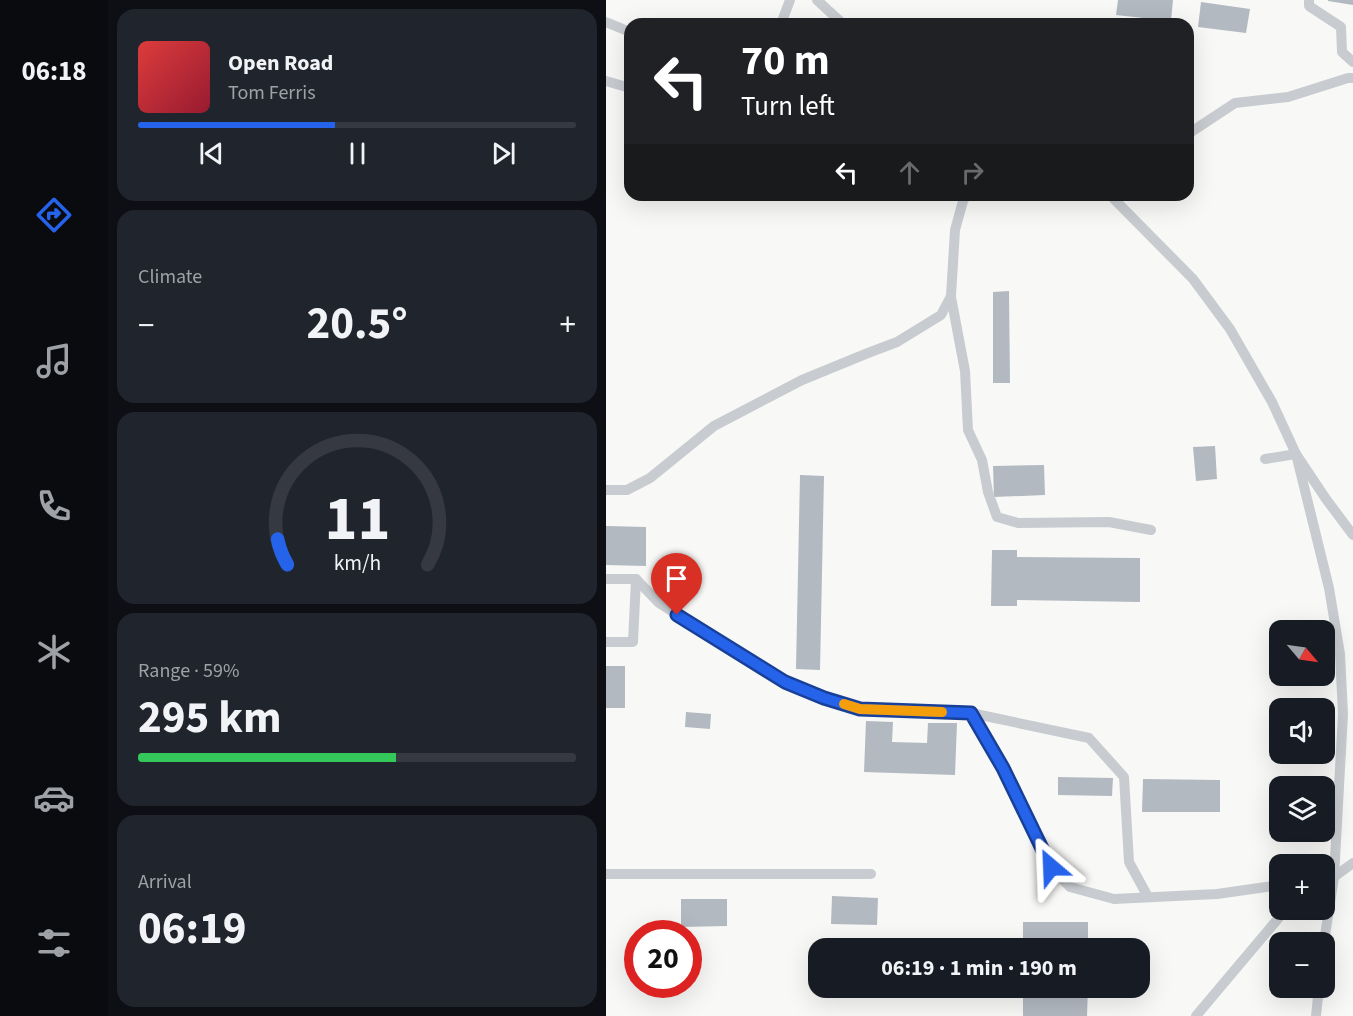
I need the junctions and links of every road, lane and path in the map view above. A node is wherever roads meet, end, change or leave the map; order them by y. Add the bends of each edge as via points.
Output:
1 (790, 0) edge
2 (817, 0) edge
3 (1309, 0) edge
4 (783, 18) edge
5 (836, 18) edge
6 (606, 22) edge
7 (624, 30) edge
8 (1353, 62) edge
9 (1353, 78) edge
10 (606, 81) edge
11 (624, 86) edge
12 (1194, 130) edge
13 (963, 201) edge
14 (1116, 201) edge
15 (951, 296) junction
16 (1296, 454) junction
17 (1266, 459) dead end
18 (606, 490) edge
19 (1151, 530) dead end
20 (1353, 535) edge
21 (606, 579) edge
22 (636, 579) junction
23 (606, 642) edge
24 (971, 713) junction
25 (1331, 854) edge
26 (1353, 863) edge
27 (606, 874) edge
28 (871, 874) dead end
29 (1335, 874) edge
30 (1269, 887) edge
31 (1148, 897) junction
32 (1277, 920) edge
33 (1318, 998) edge
34 (1196, 1016) edge
35 (1316, 1016) edge

1 - 4 lane
2 - 5 lane
3 - 8 lane via 1308,6 1341,27 1342,52
6 - 7 lane
9 - 12 lane via 1288,97 1235,103
10 - 11 lane
13 - 15 lane via 955,230
14 - 16 lane via 1192,279 1230,329 1272,402
15 - 18 lane via 942,315 897,342 802,380 714,426 650,478 627,490
15 - 19 lane via 965,371 968,430 982,460 997,517 1018,523 1109,522
16 - 17 lane
16 - 20 lane
16 - 25 lane via 1329,588 1340,654 1343,714
21 - 22 lane
22 - 23 lane via 633,642
22 - 24 lane via 658,603 785,682 814,694 860,709
24 - 31 lane via 1003,768 1051,867 1071,887 1114,899
24 - 31 lane via 1089,738 1124,777 1129,862
26 - 29 lane
27 - 28 lane
30 - 31 lane
32 - 34 lane
33 - 35 lane

